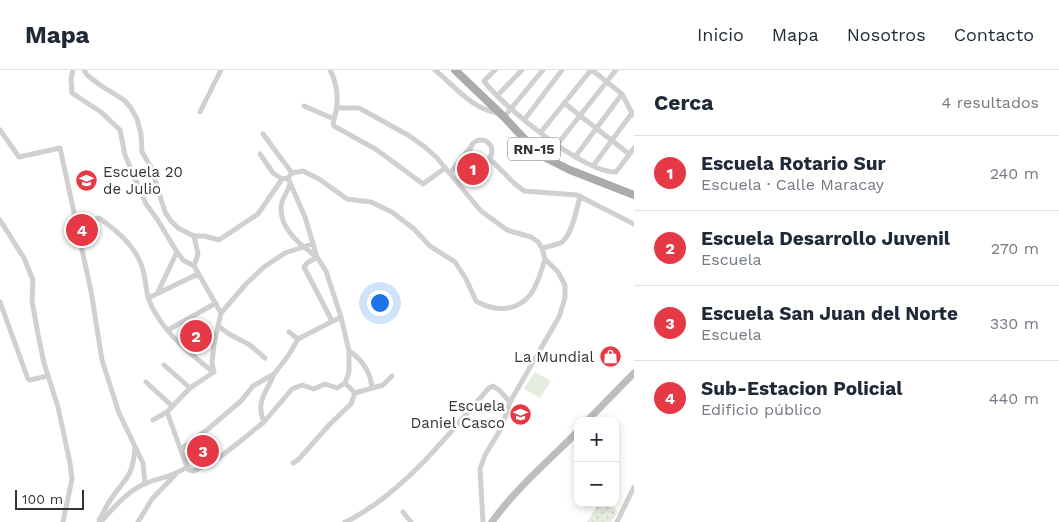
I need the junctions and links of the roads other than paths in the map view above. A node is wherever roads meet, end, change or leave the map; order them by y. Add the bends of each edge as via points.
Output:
1 (74, 70) edge
2 (84, 70) edge
3 (222, 70) edge
4 (330, 70) edge
5 (435, 70) edge
6 (455, 70) edge
7 (494, 70) edge
8 (522, 70) edge
9 (543, 70) edge
10 (562, 70) edge
11 (591, 70) edge
12 (616, 70) edge
13 (607, 82) junction
14 (622, 94) junction
15 (497, 96) junction
16 (564, 103) junction
17 (304, 106) dead end
18 (338, 108) junction
19 (512, 109) junction
20 (200, 112) dead end
21 (502, 115) junction
22 (633, 115) edge
23 (580, 116) junction
24 (334, 119) junction
25 (525, 120) junction
26 (597, 128) junction
27 (0, 130) edge
28 (541, 132) junction
29 (263, 134) dead end
30 (612, 141) junction
31 (556, 146) junction
32 (634, 148) edge
33 (469, 149) junction
34 (260, 154) dead end
35 (630, 154) junction
36 (575, 157) junction
37 (489, 158) junction
38 (593, 166) junction
39 (445, 168) junction
40 (450, 173) junction
41 (612, 173) junction
42 (290, 178) junction
43 (282, 179) junction
44 (607, 184) junction
45 (634, 195) edge
46 (580, 196) junction
47 (0, 220) edge
48 (634, 224) edge
49 (75, 225) junction
50 (194, 236) junction
51 (312, 244) junction
52 (304, 247) junction
53 (542, 248) junction
54 (177, 252) junction
55 (316, 257) junction
56 (545, 259) junction
57 (194, 266) junction
58 (198, 274) junction
59 (157, 294) junction
60 (148, 298) junction
61 (0, 302) edge
62 (216, 304) junction
63 (221, 312) junction
64 (341, 317) junction
65 (332, 321) junction
66 (218, 326) junction
67 (168, 330) junction
68 (289, 332) dead end
69 (298, 339) junction
70 (349, 351) junction
71 (265, 358) dead end
72 (164, 365) dead end
73 (214, 372) junction
74 (634, 373) edge
75 (274, 374) junction
76 (48, 376) junction
77 (392, 376) dead end
78 (146, 382) dead end
79 (345, 383) junction
80 (190, 388) junction
81 (372, 388) junction
82 (355, 393) junction
83 (510, 402) junction
84 (172, 406) junction
85 (167, 412) junction
86 (591, 417) edge
87 (153, 420) dead end
88 (264, 422) junction
89 (574, 435) edge
90 (135, 446) junction
91 (180, 449) junction
92 (293, 463) dead end
93 (187, 467) junction
94 (176, 475) junction
95 (145, 484) junction
96 (634, 487) edge
97 (403, 512) dead end
98 (62, 522) edge
99 (99, 522) edge
100 (138, 522) edge
101 (344, 522) edge
102 (411, 522) edge
103 (483, 522) edge
104 (492, 522) edge
105 (617, 522) edge

1 - 54 street via 72,93 101,112 120,130 125,155 138,188
2 - 50 street via 132,108 141,134 142,152 152,167 165,212 178,228
3 - 20 street
4 - 18 street
5 - 21 street via 472,102 484,110
6 - 21 main road, RN-15
7 - 15 street via 484,81
8 - 15 street
9 - 19 street
10 - 25 street
11 - 13 street
11 - 16 street
12 - 13 street
13 - 14 street
13 - 23 street
14 - 22 street
14 - 26 street
15 - 19 street
16 - 23 street
16 - 28 street
17 - 24 street
18 - 24 street
18 - 39 street via 367,111 425,147
19 - 21 street
19 - 25 street
21 - 44 main road, RN-15 via 544,157
22 - 30 street
23 - 26 street
23 - 31 street
24 - 39 street via 334,126 377,150 423,184
25 - 28 street
26 - 30 street
26 - 36 street
27 - 49 street via 19,157 60,148
28 - 31 street
29 - 42 street
30 - 35 street
30 - 38 street
31 - 36 street
32 - 35 street
33 - 37 street via 476,161 483,162
33 - 37 street via 475,141 485,141 491,148
33 - 40 street
34 - 43 street via 273,173
35 - 41 street
36 - 38 street
37 - 46 street via 524,191
38 - 41 street
39 - 40 street
40 - 53 street via 481,211 507,230 531,237
41 - 44 street
42 - 43 street
42 - 51 street
42 - 52 street via 281,214 291,234
42 - 56 street via 303,172 347,199 371,202 392,212 430,246 455,262 476,301 490,308 513,306 530,295
43 - 50 street via 258,214 222,238
44 - 45 main road, RN-15
46 - 48 street
46 - 53 street via 565,240
47 - 76 street via 24,258 33,280 34,311
49 - 60 street via 99,218 128,242 140,261
49 - 90 street via 91,291 102,360 119,413
50 - 57 street via 198,254
51 - 52 street
51 - 55 street
52 - 55 street
52 - 63 street via 285,253 264,267
53 - 56 street
54 - 57 street
54 - 59 street
55 - 64 street via 326,271
55 - 65 street via 304,267
56 - 83 street via 565,285 565,298 554,327
57 - 58 street
58 - 59 street
58 - 62 street
59 - 60 street
60 - 67 street
61 - 76 street via 27,377 30,380
62 - 63 street
62 - 67 street
63 - 66 street
64 - 65 street
64 - 70 street
65 - 69 street
66 - 71 street
66 - 73 street via 212,363
67 - 73 street
68 - 69 street
69 - 75 street
70 - 79 street via 349,372
70 - 81 street via 371,378
72 - 80 street
73 - 80 street
74 - 86 street
75 - 88 street via 261,401 260,413
75 - 91 street via 253,386 241,402
76 - 98 street via 58,407 72,479
77 - 81 street via 383,385
78 - 84 street
79 - 82 street
79 - 88 street via 337,388 325,384 314,388 300,385 292,389
80 - 84 street
81 - 82 street
82 - 92 street via 351,404
83 - 101 street via 494,386 489,388 396,489 355,518
83 - 103 street via 502,427 480,469
84 - 85 street
85 - 87 street
85 - 91 street
88 - 93 street via 208,464 194,471
89 - 104 street via 503,506
90 - 95 street via 143,463
90 - 99 street via 132,469
91 - 93 street
93 - 94 street
94 - 95 street
94 - 100 street via 152,499
95 - 99 street via 131,492
96 - 105 street
97 - 102 street

